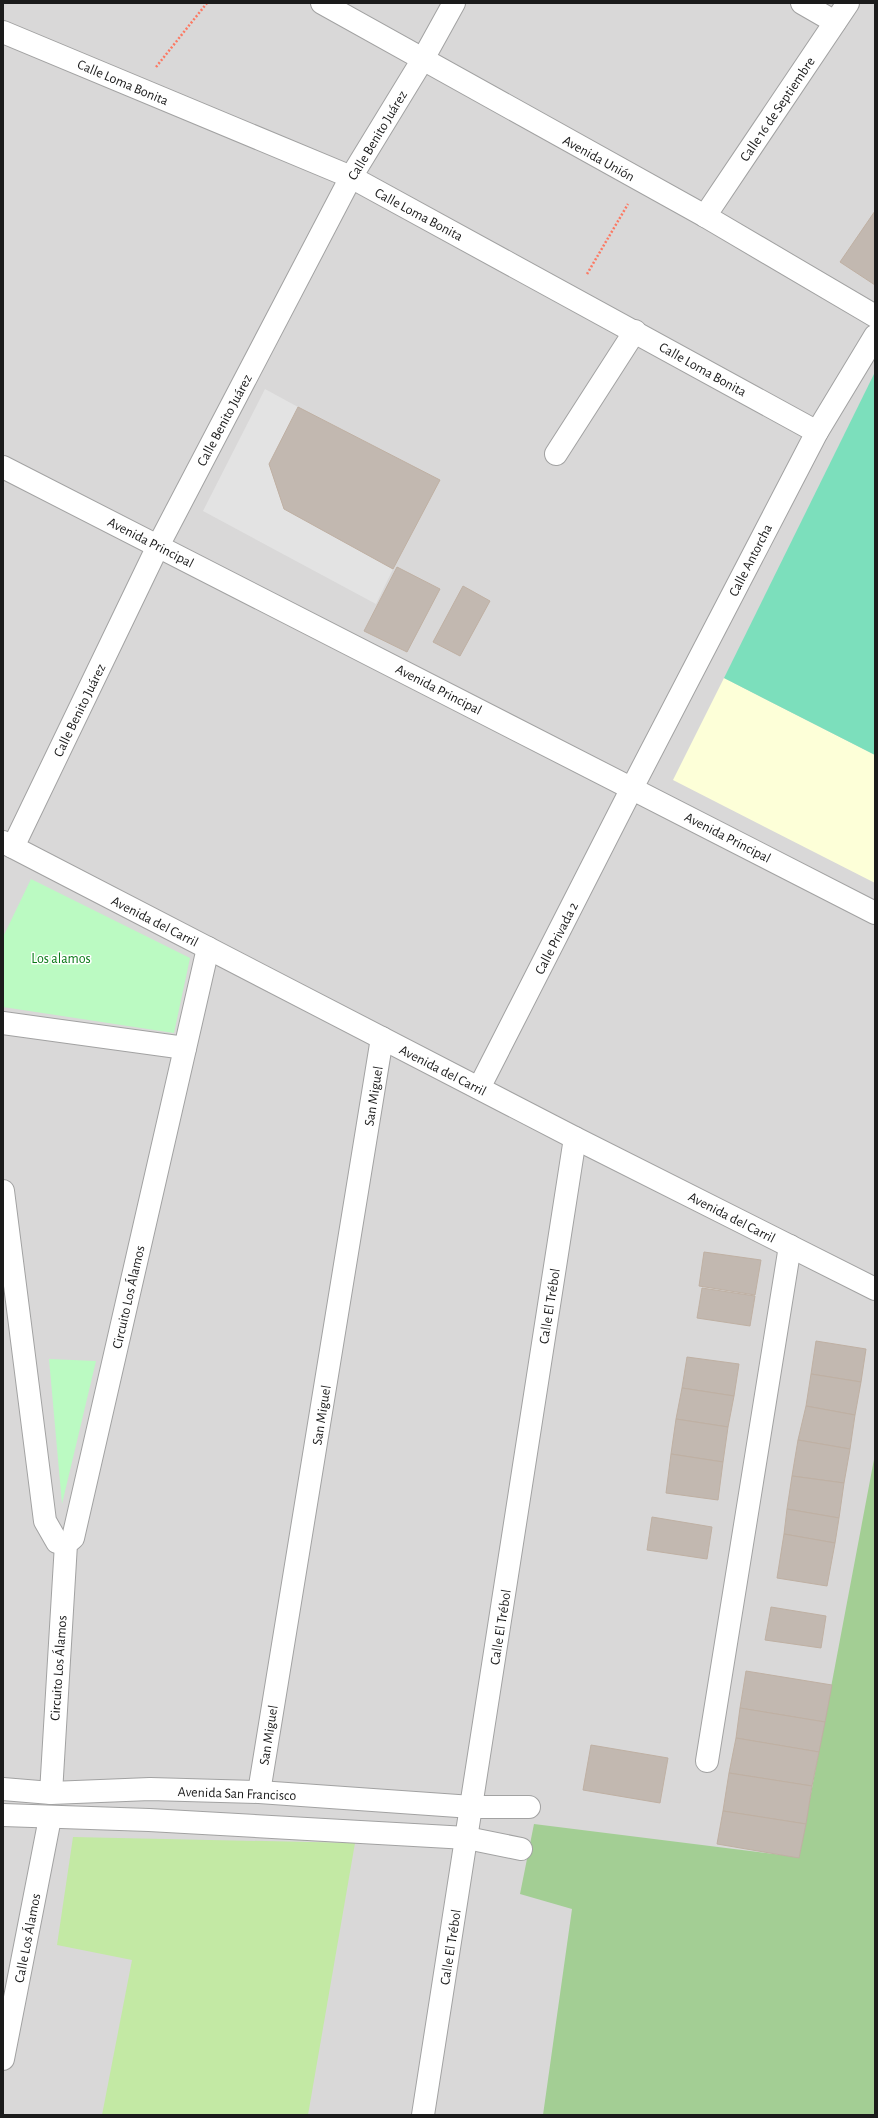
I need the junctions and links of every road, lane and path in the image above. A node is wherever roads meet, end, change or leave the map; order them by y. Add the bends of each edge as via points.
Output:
1 (207, 3) edge
2 (322, 3) edge
3 (454, 3) edge
4 (802, 3) edge
5 (848, 3) edge
6 (835, 22) junction
7 (3, 32) edge
8 (423, 59) junction
9 (138, 89) junction
10 (351, 177) junction
11 (641, 181) junction
12 (705, 216) junction
13 (574, 298) junction
14 (875, 316) edge
15 (635, 332) junction
16 (875, 336) edge
17 (817, 432) junction
18 (556, 454) dead end
19 (3, 467) edge
20 (158, 546) junction
21 (632, 788) junction
22 (8, 845) edge
23 (875, 913) edge
24 (208, 948) junction
25 (3, 1023) edge
26 (382, 1038) junction
27 (185, 1048) junction
28 (479, 1088) junction
29 (575, 1138) junction
30 (3, 1191) edge
31 (790, 1246) junction
32 (875, 1289) edge
33 (66, 1544) junction
34 (707, 1761) dead end
35 (3, 1789) edge
36 (150, 1789) junction
37 (259, 1792) junction
38 (51, 1793) junction
39 (472, 1807) junction
40 (529, 1807) dead end
41 (3, 1815) edge
42 (50, 1818) junction
43 (149, 1820) junction
44 (467, 1838) junction
45 (521, 1849) dead end
46 (3, 2059) edge
47 (422, 2115) edge

1 - 9 path
2 - 8 street, Avenida Unión
3 - 8 street, Calle Benito Juárez
4 - 6 street
5 - 6 street, Calle 16 de Septiembre
6 - 12 street, Calle 16 de Septiembre
7 - 9 street, Calle Loma Bonita
8 - 10 street, Calle Benito Juárez
8 - 11 street, Avenida Unión
9 - 10 street, Calle Loma Bonita
10 - 13 street, Calle Loma Bonita
10 - 20 street, Calle Benito Juárez
11 - 12 street, Avenida Unión
11 - 13 path
12 - 14 street, Avenida Unión
13 - 15 street, Calle Loma Bonita
15 - 17 street, Calle Loma Bonita
15 - 18 street
16 - 17 street, Calle Antorcha
17 - 21 street, Calle Antorcha
19 - 20 street, Avenida Principal
20 - 21 street, Avenida Principal
20 - 22 street, Calle Benito Juárez
21 - 23 street, Avenida Principal
21 - 28 street, Calle Privada 2
22 - 24 street, Avenida del Carril
24 - 26 street, Avenida del Carril
24 - 27 street, Circuito Los Álamos
25 - 27 street
26 - 28 street, Avenida del Carril
26 - 37 street, San Miguel
27 - 33 street, Circuito Los Álamos via 73,1538
28 - 29 street, Avenida del Carril
29 - 31 street, Avenida del Carril
29 - 39 street, Calle El Trébol
30 - 33 street via 45,1521 57,1542
31 - 32 street, Avenida del Carril
31 - 34 street
33 - 38 street, Circuito Los Álamos
35 - 38 street, Avenida San Francisco
36 - 37 street, Avenida San Francisco
36 - 38 street, Avenida San Francisco
36 - 43 street
37 - 39 street, Avenida San Francisco
39 - 40 street, Avenida San Francisco
39 - 44 street, Calle El Trébol
41 - 42 street
42 - 43 street
42 - 46 street, Calle Los Álamos
43 - 44 street
44 - 45 street
44 - 47 street, Calle El Trébol

